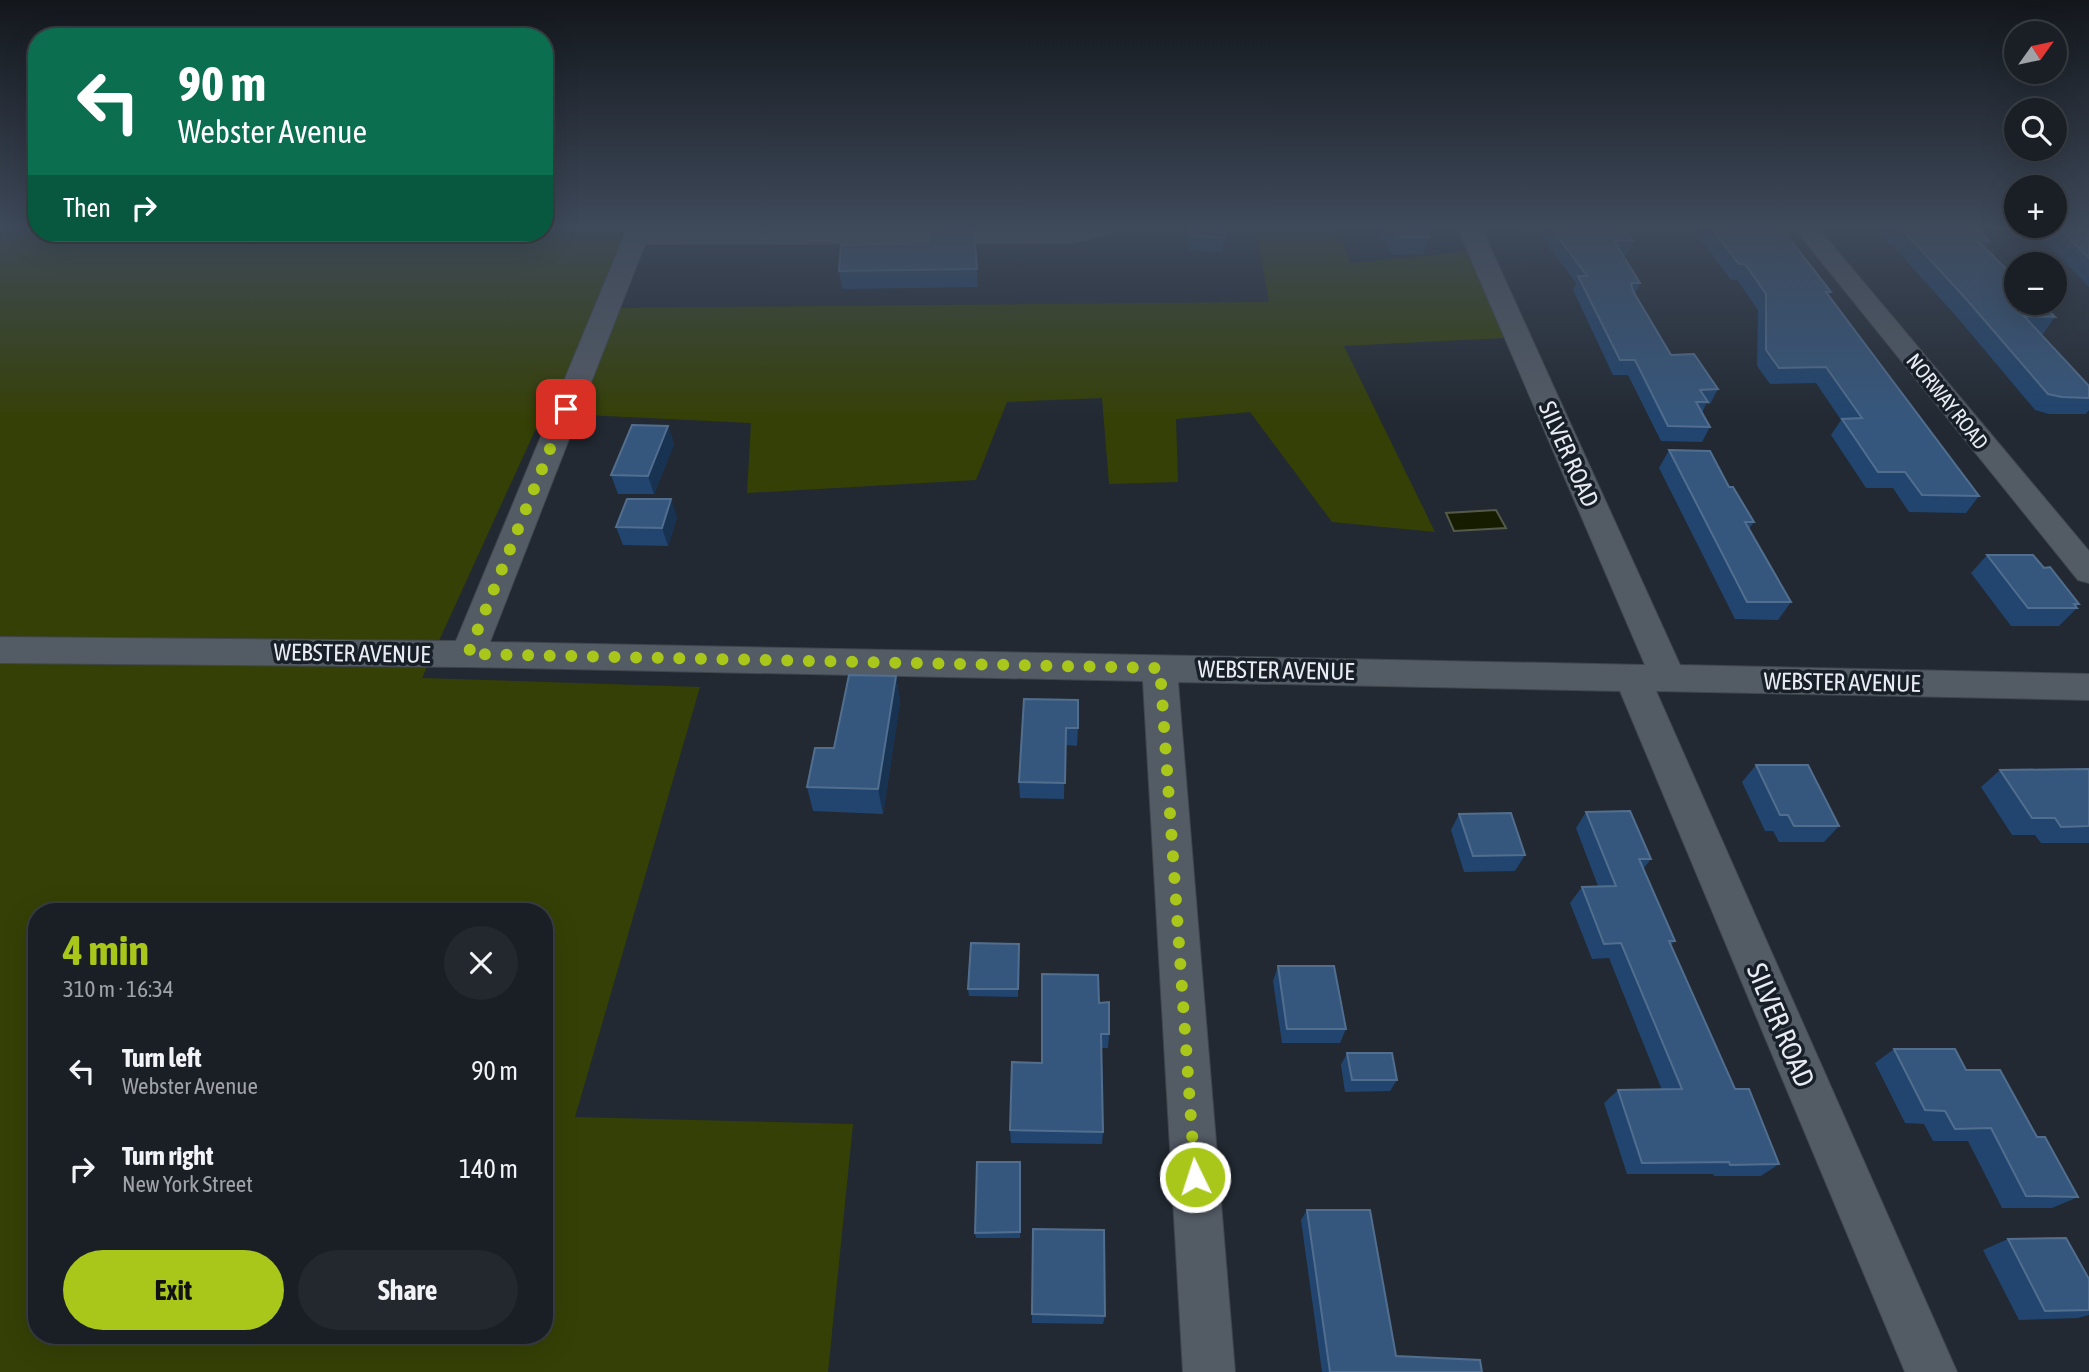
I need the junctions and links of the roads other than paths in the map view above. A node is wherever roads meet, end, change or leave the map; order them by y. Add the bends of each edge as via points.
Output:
1 (613, 293) edge
2 (1496, 293) edge
3 (1860, 293) edge
4 (2089, 572) edge
5 (0, 650) edge
6 (468, 654) junction
7 (1160, 668) junction
8 (1650, 678) junction
9 (2089, 687) edge
10 (1209, 1372) edge
11 (1931, 1372) edge

1 - 6 street
2 - 8 street, SILVER ROAD
3 - 4 street, NORWAY ROAD
5 - 6 street, WEBSTER AVENUE
6 - 7 street, WEBSTER AVENUE
7 - 8 street, WEBSTER AVENUE
7 - 10 street
8 - 9 street, WEBSTER AVENUE
8 - 11 street, SILVER ROAD

